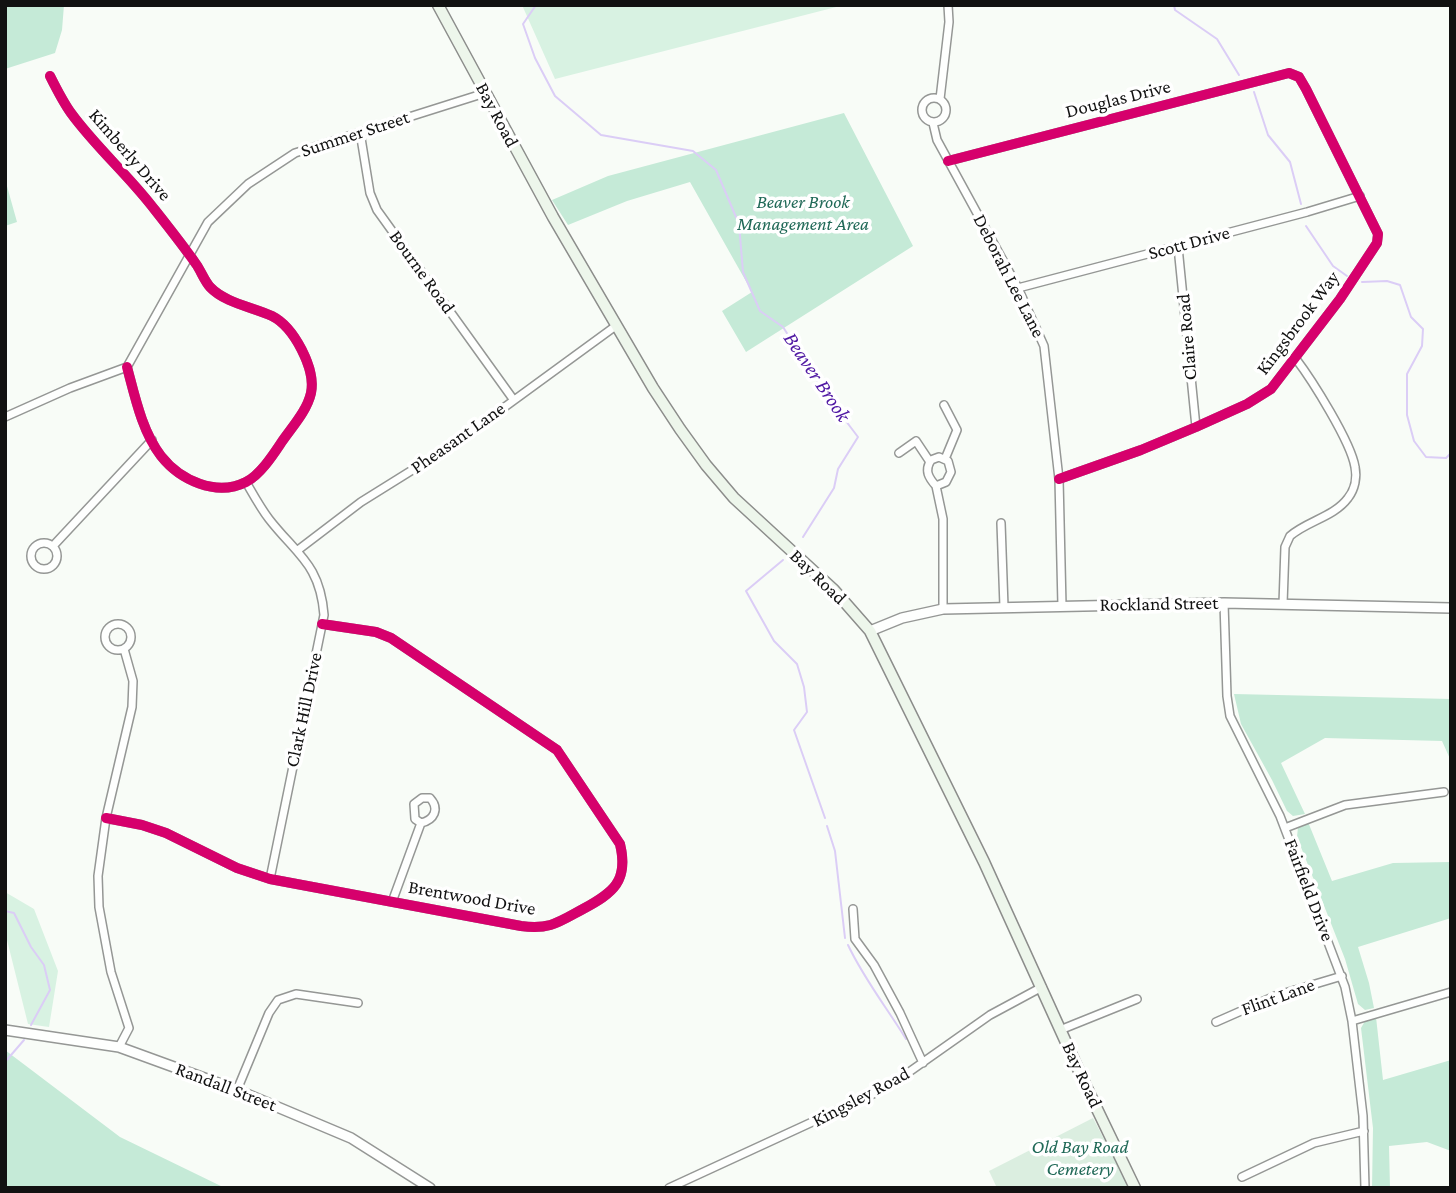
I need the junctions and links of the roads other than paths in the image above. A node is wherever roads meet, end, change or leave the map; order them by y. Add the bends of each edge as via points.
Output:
1 (438, 5) edge
2 (948, 5) edge
3 (1296, 75) joint
4 (50, 76) dead end
5 (485, 93) junction
6 (940, 99) junction
7 (933, 123) junction
8 (360, 132) junction
9 (948, 161) junction
10 (1360, 196) junction
11 (1178, 247) junction
12 (189, 254) junction
13 (1018, 288) junction
14 (617, 325) junction
15 (1296, 359) junction
16 (127, 367) junction
17 (513, 399) junction
18 (944, 405) dead end
19 (5, 417) edge
20 (1196, 427) junction
21 (152, 440) junction
22 (899, 453) dead end
23 (945, 459) junction
24 (930, 462) junction
25 (1059, 479) junction
26 (246, 482) junction
27 (936, 486) junction
28 (1001, 523) dead end
29 (53, 546) dead end
30 (298, 551) junction
31 (1224, 603) junction
32 (1283, 604) junction
33 (1062, 606) junction
34 (1004, 607) junction
35 (1451, 608) edge
36 (943, 609) junction
37 (322, 624) junction
38 (870, 631) junction
39 (124, 649) dead end
40 (1444, 792) dead end
41 (106, 818) junction
42 (421, 823) dead end
43 (1285, 828) junction
44 (270, 879) junction
45 (392, 902) junction
46 (853, 909) dead end
47 (1342, 976) junction
48 (1042, 987) junction
49 (1451, 992) edge
50 (1137, 999) dead end
51 (358, 1003) dead end
52 (1352, 1020) junction
53 (1216, 1022) dead end
54 (5, 1030) edge
55 (1060, 1030) junction
56 (119, 1047) junction
57 (923, 1063) junction
58 (237, 1090) junction
59 (1364, 1131) junction
60 (1242, 1177) dead end
61 (430, 1188) edge
62 (669, 1188) edge
63 (1135, 1188) edge
64 (1365, 1188) edge

1 - 5 main road, Bay Road
2 - 6 street, Deborah Lee Lane
3 - 9 street, Douglas Drive via 1281,75
3 - 10 street, Kingsbrook Way
4 - 12 street, Kimberly Drive via 70,112
5 - 8 street, Summer Street
5 - 14 main road, Bay Road
6 - 7 street, Deborah Lee Lane via 946,115
6 - 7 street, Deborah Lee Lane via 930,98 922,108 923,117
7 - 9 street, Deborah Lee Lane
8 - 12 street, Summer Street via 295,153 248,184 208,222
8 - 17 street, Bourne Road via 377,210
9 - 13 street, Deborah Lee Lane
10 - 11 street, Scott Drive
10 - 15 street, Kingsbrook Way via 1378,234 1377,243
11 - 13 street, Scott Drive
11 - 20 street, Claire Road
12 - 16 street, Summer Street
12 - 26 street, Kimberly Drive via 216,292 283,323 296,340 311,377 311,392 302,414
13 - 25 street, Deborah Lee Lane via 1044,346
14 - 17 street, Pheasant Lane
14 - 38 main road, Bay Road via 706,465
15 - 20 street, Kingsbrook Way via 1259,397
15 - 32 street via 1331,414 1355,464 1356,476 1348,499 1290,536 1285,547
16 - 19 street
16 - 21 street
17 - 30 street, Pheasant Lane
18 - 23 street via 957,430
20 - 25 street, Kingsbrook Way
21 - 26 street via 179,475 194,482 208,487
21 - 29 street
22 - 24 street via 916,441
23 - 24 street
23 - 27 street via 950,475
24 - 27 street via 928,476
25 - 33 street, Deborah Lee Lane
26 - 30 street, Clark Hill Drive via 267,516
27 - 36 street via 943,519
28 - 34 street
30 - 37 street, Clark Hill Drive via 318,581
31 - 32 street, Rockland Street
31 - 33 street, Rockland Street
31 - 43 street, Fairfield Drive via 1230,716
32 - 35 street, Rockland Street
33 - 34 street, Rockland Street
34 - 36 street, Rockland Street
36 - 38 street, Rockland Street
37 - 44 street, Clark Hill Drive
37 - 45 street, Brentwood Drive via 391,638 557,750 621,844 624,858 614,889 558,924 540,929
38 - 48 main road, Bay Road
39 - 41 street via 134,681 132,706
40 - 43 street via 1345,806
41 - 44 street, Brentwood Drive via 166,833
41 - 56 street via 99,907 111,972 129,1028
42 - 45 street
43 - 47 street, Fairfield Drive
44 - 45 street, Brentwood Drive
46 - 57 street via 856,939 900,1013
47 - 52 street, Fairfield Drive
47 - 53 street, Flint Lane via 1276,996
48 - 55 main road, Bay Road
48 - 57 street, Kingsley Road via 990,1015
49 - 52 street
50 - 55 street
51 - 58 street via 296,994 278,1000
52 - 59 street, Fairfield Drive
54 - 56 street, Randall Street
55 - 63 main road, Bay Road
56 - 58 street, Randall Street
57 - 62 street, Kingsley Road via 873,1094
58 - 61 street, Randall Street via 351,1138
59 - 60 street via 1314,1143
59 - 64 street, Fairfield Drive

